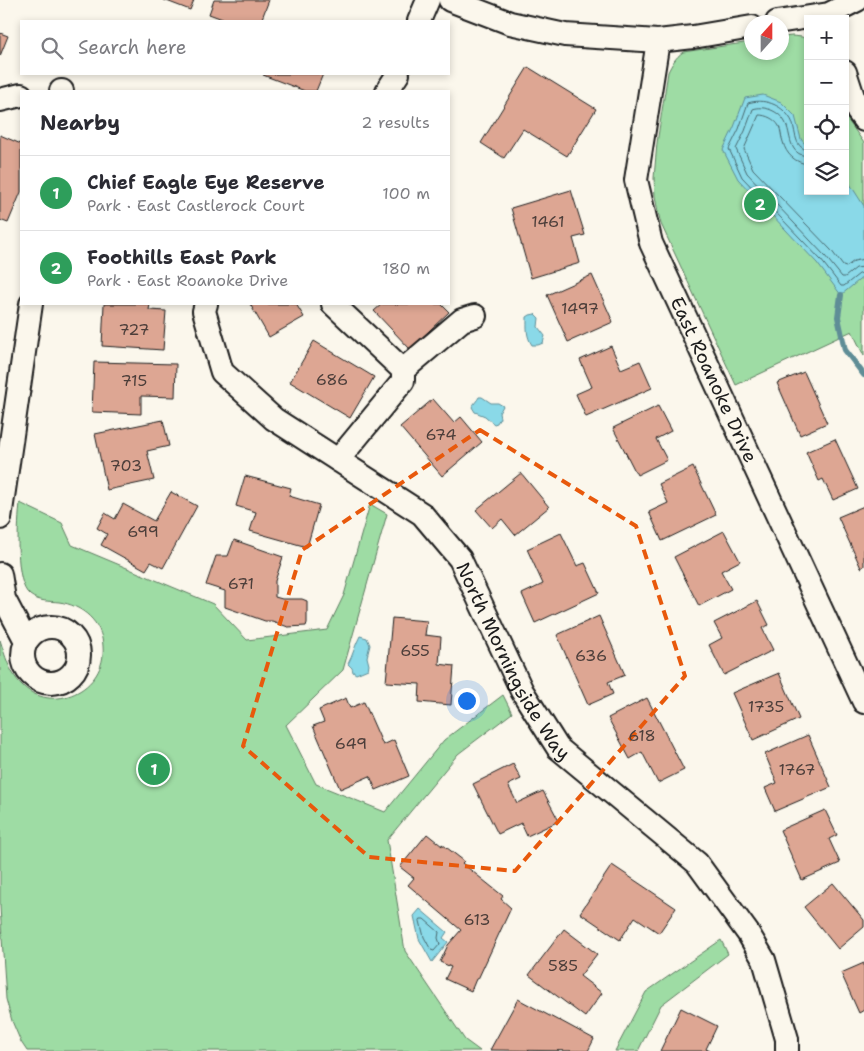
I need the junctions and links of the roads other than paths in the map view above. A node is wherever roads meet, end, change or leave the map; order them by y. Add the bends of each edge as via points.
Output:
1 (428, 0) edge
2 (450, 0) edge
3 (857, 0) edge
4 (832, 15) edge
5 (804, 19) edge
6 (420, 20) edge
7 (789, 21) edge
8 (744, 28) edge
9 (658, 41) junction
10 (397, 75) edge
11 (849, 84) edge
12 (388, 90) edge
13 (20, 96) edge
14 (0, 100) edge
15 (864, 120) edge
16 (32, 305) edge
17 (206, 305) edge
18 (333, 305) edge
19 (474, 316) dead end
20 (403, 370) junction
21 (338, 460) junction
22 (0, 518) edge
23 (0, 574) edge
24 (26, 640) dead end
25 (864, 702) edge
26 (788, 1051) edge

1 - 6 street
2 - 9 street via 510,23 565,35
3 - 4 street
5 - 7 street
8 - 9 street
9 - 25 street, East Roanoke Drive via 636,180 650,243
10 - 12 street
11 - 15 street
13 - 14 street
16 - 22 street
17 - 21 street, North Morningside Way via 204,311 222,372 274,419
18 - 20 street
19 - 20 street via 462,320
20 - 21 street via 403,381
21 - 26 street, North Morningside Way via 422,514 460,559 522,692 558,748 697,863 764,960
23 - 24 street via 4,599

